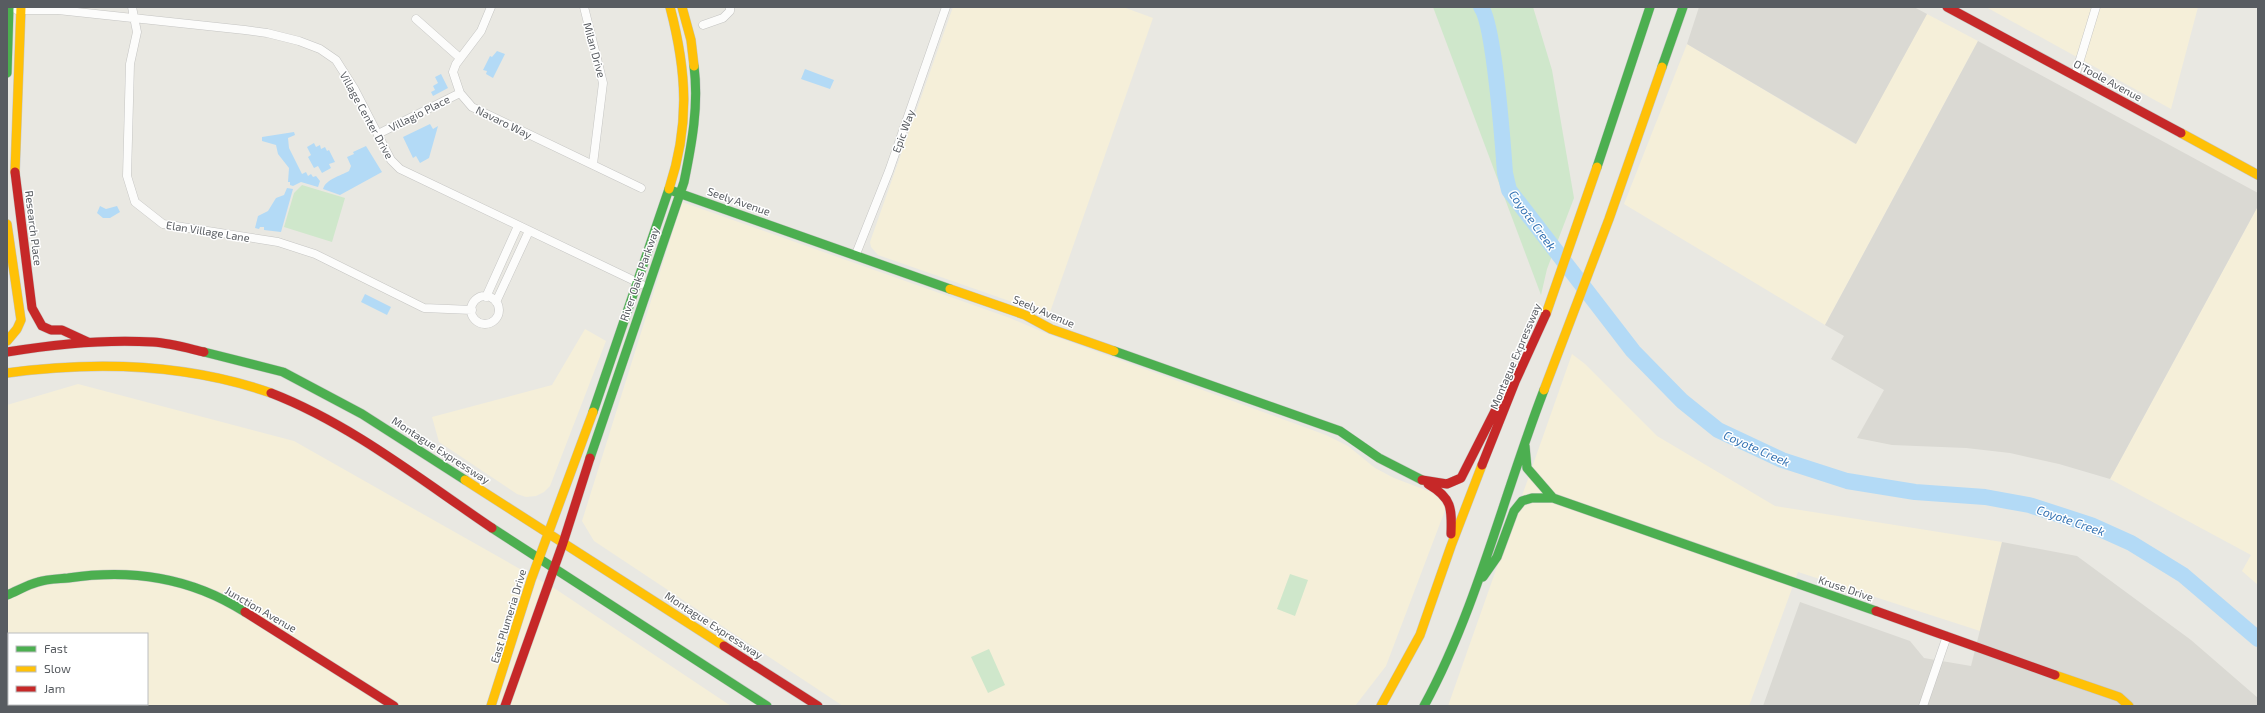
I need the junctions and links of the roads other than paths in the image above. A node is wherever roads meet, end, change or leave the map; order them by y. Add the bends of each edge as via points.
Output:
1 (132, 7) edge
2 (492, 7) edge
3 (584, 7) edge
4 (670, 7) edge
5 (682, 7) edge
6 (730, 7) edge
7 (946, 7) edge
8 (1650, 7) edge
9 (1683, 7) edge
10 (1947, 7) edge
11 (2096, 7) edge
12 (21, 8) edge
13 (8, 10) edge
14 (134, 19) junction
15 (416, 19) dead end
16 (704, 25) dead end
17 (460, 58) junction
18 (7, 73) edge
19 (2075, 76) junction
20 (460, 92) junction
21 (378, 134) junction
22 (592, 164) junction
23 (2258, 175) edge
24 (641, 188) dead end
25 (670, 190) junction
26 (680, 193) junction
27 (7, 224) edge
28 (518, 226) junction
29 (529, 231) junction
30 (856, 254) junction
31 (639, 283) junction
32 (647, 287) junction
33 (486, 297) junction
34 (496, 302) junction
35 (472, 310) junction
36 (7, 340) edge
37 (89, 342) junction
38 (628, 343) junction
39 (7, 352) edge
40 (611, 364) junction
41 (7, 373) edge
42 (1515, 382) junction
43 (599, 430) junction
44 (1525, 439) junction
45 (1422, 480) junction
46 (1552, 498) junction
47 (549, 533) junction
48 (563, 543) junction
49 (1451, 546) junction
50 (538, 559) junction
51 (554, 568) junction
52 (1473, 593) junction
53 (7, 595) edge
54 (1947, 636) junction
55 (394, 706) edge
56 (491, 706) edge
57 (505, 706) edge
58 (767, 706) edge
59 (818, 706) edge
60 (1381, 706) edge
61 (1424, 706) edge
62 (1923, 706) edge
63 (2129, 706) edge

1 - 14 street, Elan Village Lane
2 - 17 street, Navaro Way via 481,31
3 - 22 street, Milan Drive via 603,83
4 - 25 main road, River Oaks Parkway via 681,50 686,100 683,137
5 - 26 main road, River Oaks Parkway via 691,40 697,88 693,140
6 - 16 street via 730,11 723,18
7 - 30 street, Epic Way via 891,164
8 - 42 main road, Montague Expressway via 1547,311
9 - 44 main road via 1608,219
10 - 19 main road, O’Toole Avenue
11 - 19 street
12 - 13 street, Village Center Drive
12 - 14 street, Village Center Drive
12 - 37 main road, Research Place via 14,163 32,308 42,326 51,330 62,330
13 - 18 main road
14 - 21 street, Village Center Drive via 267,33 320,49 336,60
14 - 35 street, Elan Village Lane via 137,32 130,64 127,176 135,202 163,224 278,242 315,254 424,308
15 - 17 street
17 - 20 street, Navaro Way via 453,72
19 - 23 main road, O’Toole Avenue
20 - 21 street, Villagio Place
20 - 22 street, Navaro Way via 472,107
21 - 28 street, Village Center Drive via 391,160 400,169
22 - 24 street, Navaro Way
25 - 26 main road, Seely Avenue
25 - 31 main road, River Oaks Parkway
26 - 30 main road, Seely Avenue
26 - 32 main road, River Oaks Parkway
27 - 36 main road via 21,320
28 - 29 street, Village Center Drive
28 - 33 street
29 - 31 street, Village Center Drive
29 - 34 street
30 - 45 main road, Seely Avenue via 915,278 1025,315 1051,329 1340,431 1369,454
31 - 32 street, Village Center Drive
31 - 38 main road via 641,292 627,334
31 - 40 main road, River Oaks Parkway
32 - 38 main road, River Oaks Parkway
33 - 34 street
33 - 35 street via 476,300
34 - 35 street via 499,309 498,317 488,324 476,321
37 - 39 main road, Montague Expressway
37 - 47 main road, Montague Expressway via 154,342 225,356 283,372 362,414
38 - 43 main road, River Oaks Parkway
40 - 43 main road via 611,377 598,416
40 - 47 main road, River Oaks Parkway
41 - 50 main road via 91,363 137,364 219,378 276,394 349,432
42 - 45 main road via 1500,402 1461,478 1447,484
42 - 49 main road, Montague Expressway
43 - 48 main road, River Oaks Parkway
44 - 46 main road via 1527,468
44 - 52 main road
45 - 49 main road via 1437,488 1450,501
46 - 52 main road via 1522,501 1514,511 1497,557
46 - 54 main road, Kruse Drive
47 - 48 main road, Montague Expressway
47 - 50 main road, East Plumeria Drive
48 - 51 main road
48 - 59 main road, Montague Expressway
49 - 60 main road, Montague Expressway via 1420,635
50 - 51 main road
50 - 56 main road, East Plumeria Drive
51 - 57 main road
51 - 58 main road
52 - 61 main road via 1441,675
53 - 55 main road, Junction Avenue via 38,582 102,573 133,574 169,580 224,599
54 - 62 street
54 - 63 main road, Kruse Drive via 2119,697

